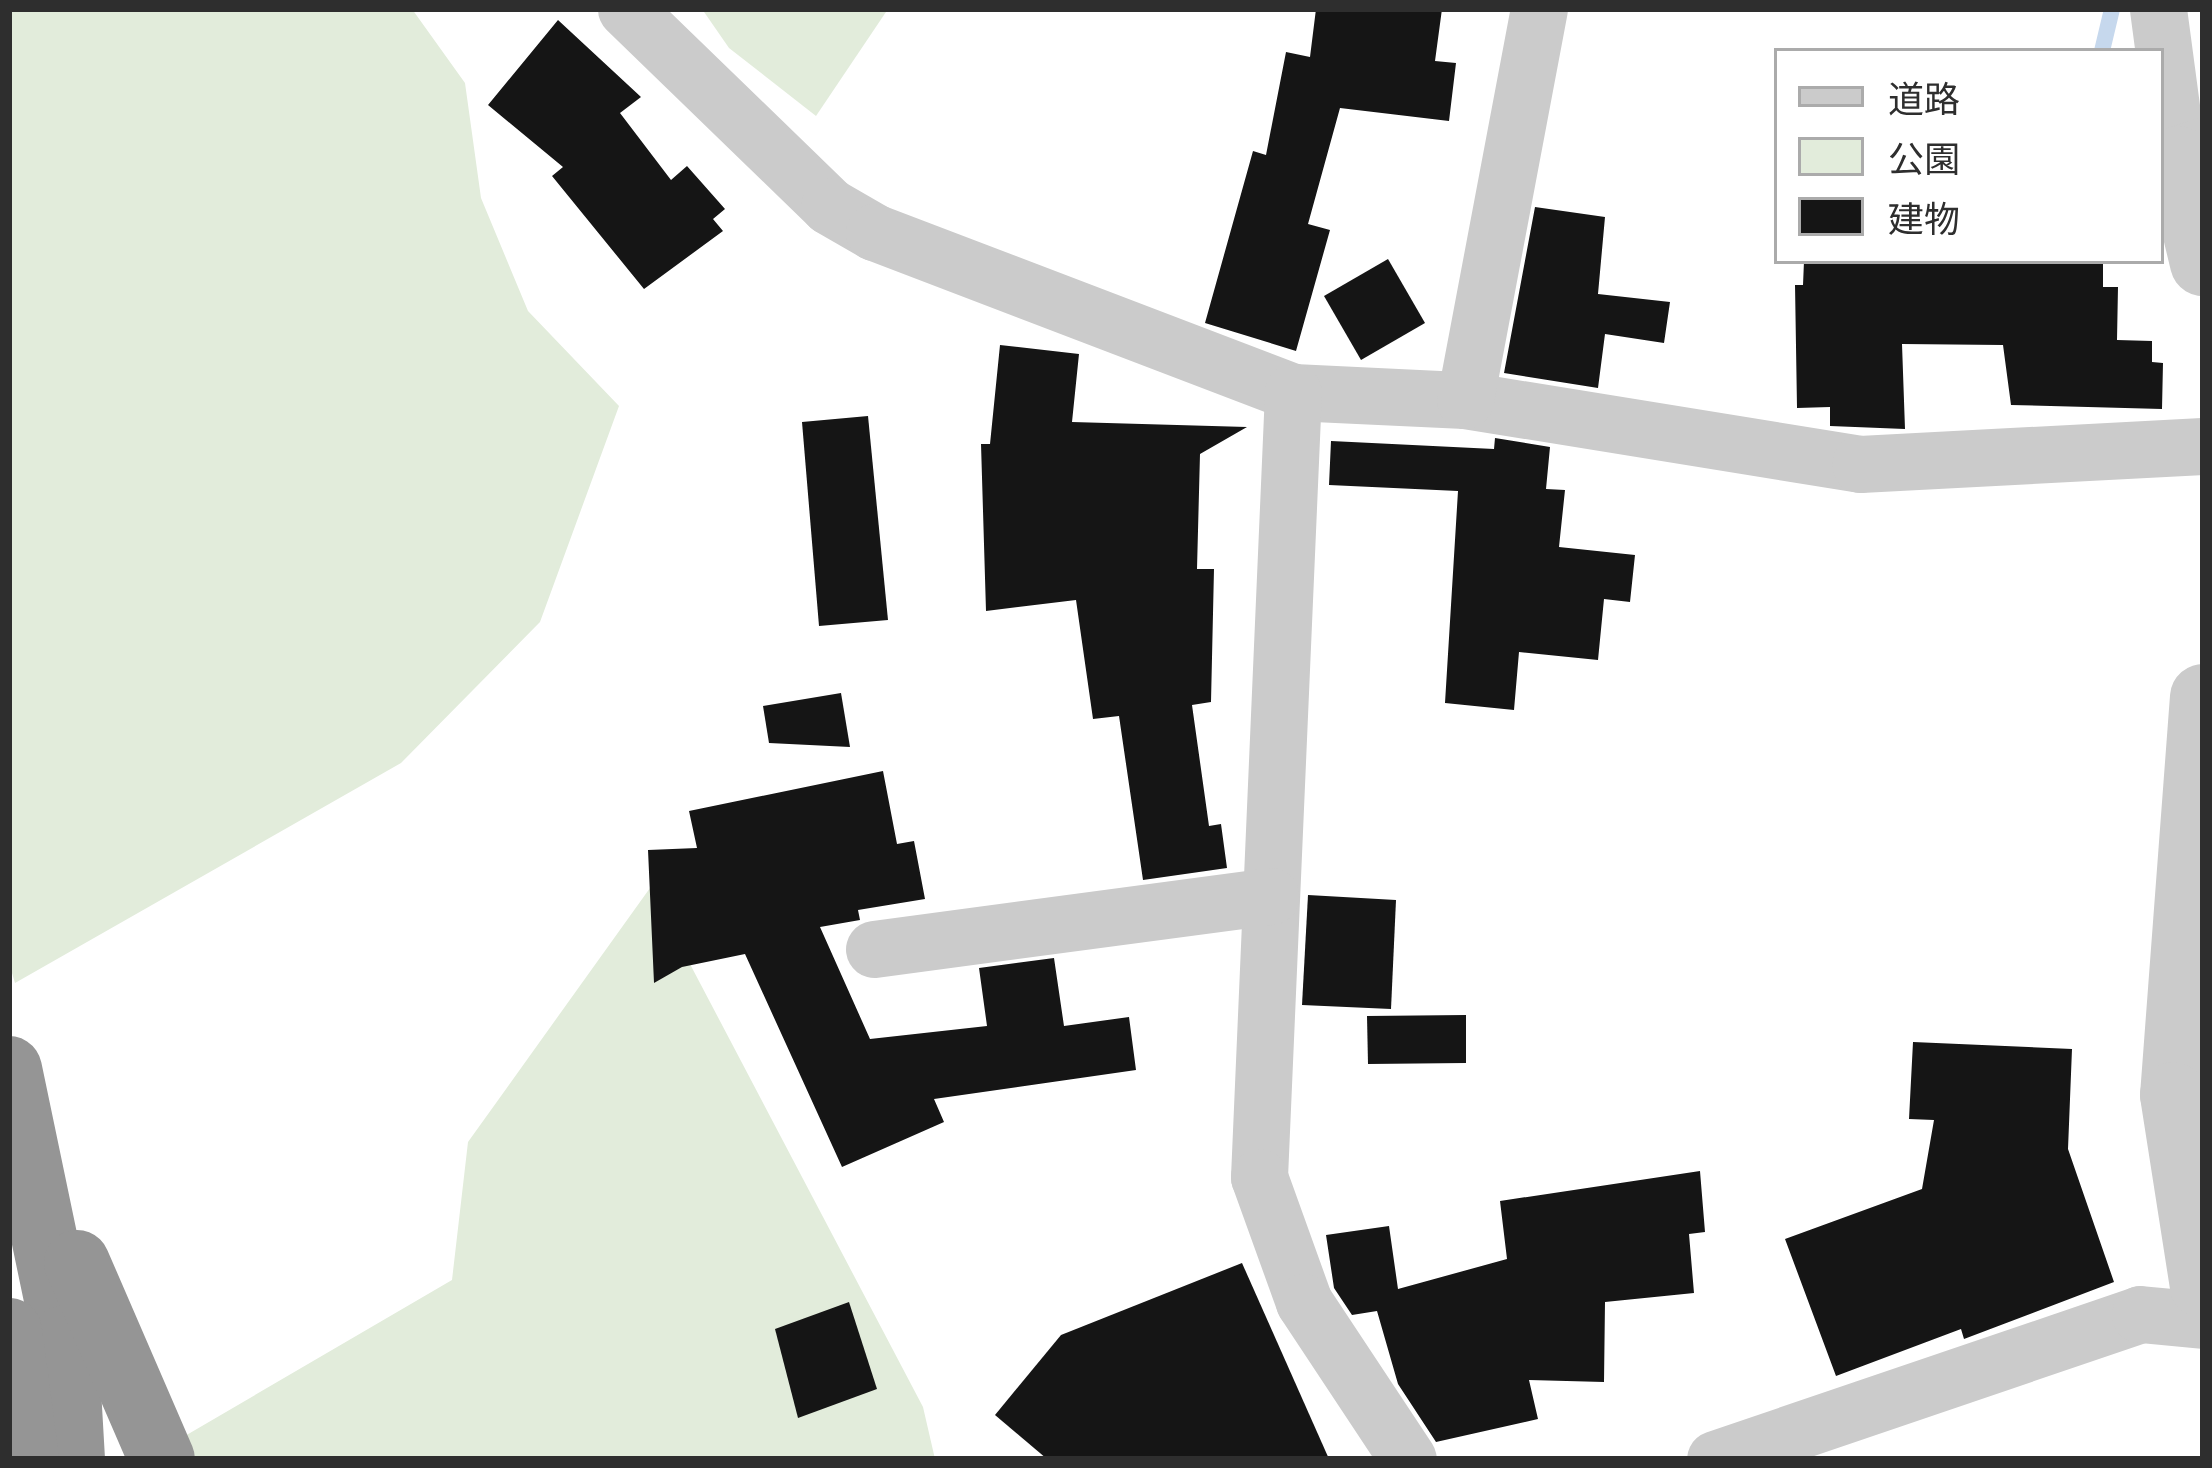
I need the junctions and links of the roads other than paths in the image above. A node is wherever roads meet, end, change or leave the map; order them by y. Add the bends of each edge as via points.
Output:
1 (626, 9) edge
2 (1539, 9) edge
3 (2158, 9) edge
4 (2191, 155) edge
5 (2203, 263) edge
6 (1293, 392) junction
7 (1466, 400) junction
8 (2203, 446) edge
9 (2203, 697) edge
10 (1270, 896) junction
11 (874, 949) dead end
12 (9, 1070) edge
13 (2193, 1090) edge
14 (34, 1166) junction
15 (2203, 1286) edge
16 (2203, 1319) edge
17 (9, 1330) edge
18 (26, 1459) edge
19 (72, 1459) edge
20 (162, 1459) edge
21 (1408, 1459) edge
22 (1714, 1459) edge

1 - 6 street via 829,206 874,232
2 - 7 street
3 - 4 street
4 - 5 street
6 - 7 street
6 - 10 street
7 - 8 street via 1860,464
9 - 13 street
10 - 11 street
10 - 21 street via 1259,1178 1304,1302
12 - 14 highway
13 - 15 street
14 - 19 highway via 65,1338
14 - 20 highway
16 - 22 street via 2140,1314
17 - 18 highway

